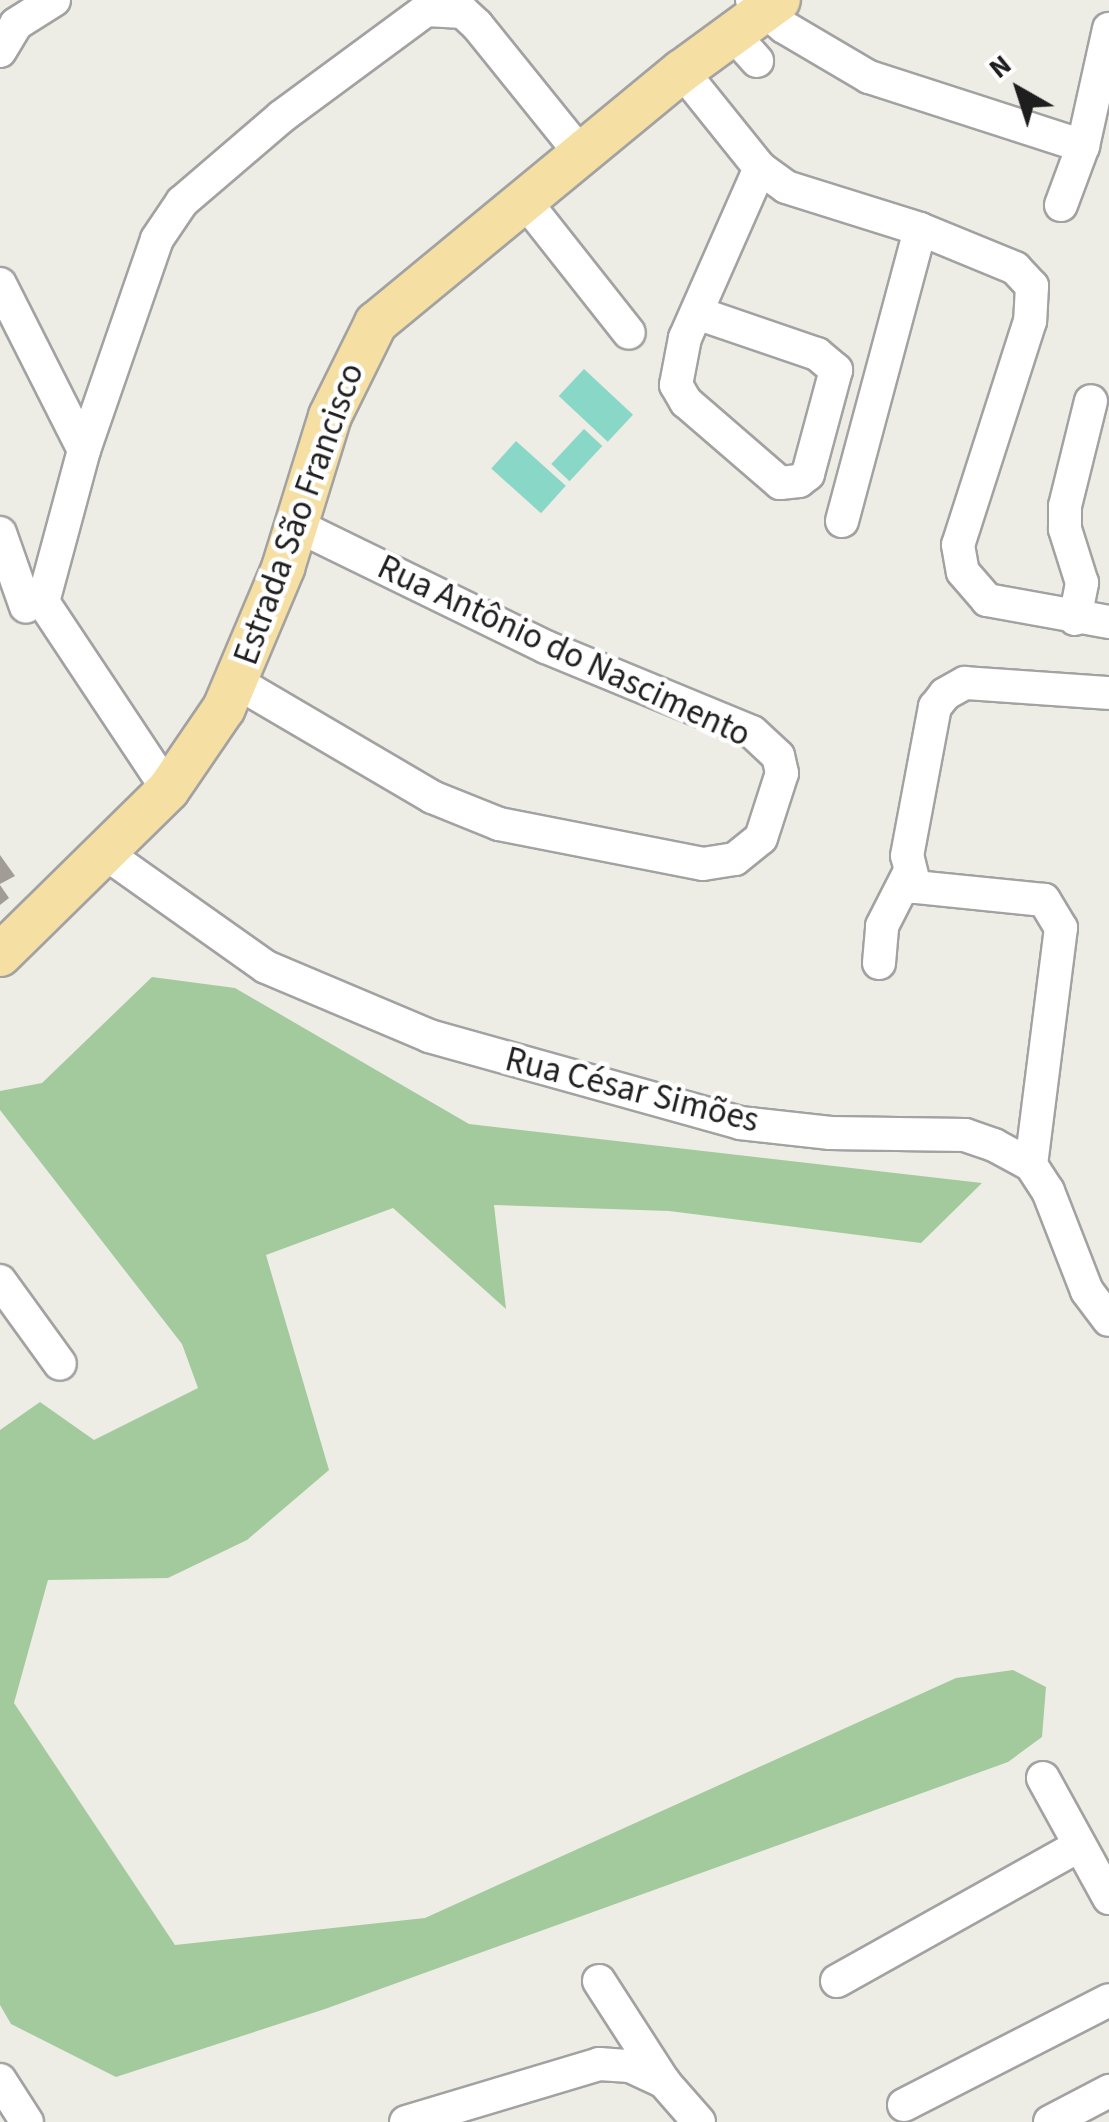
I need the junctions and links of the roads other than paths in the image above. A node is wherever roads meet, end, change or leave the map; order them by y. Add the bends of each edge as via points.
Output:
1 (54, 0) edge
2 (756, 21) edge
3 (1109, 29) edge
4 (8, 38) edge
5 (682, 71) junction
6 (1082, 146) junction
7 (581, 154) junction
8 (760, 168) junction
9 (524, 200) junction
10 (1060, 204) dead end
11 (920, 229) junction
12 (0, 284) edge
13 (697, 312) junction
14 (629, 333) dead end
15 (1091, 401) dead end
16 (84, 450) junction
17 (842, 521) dead end
18 (296, 525) junction
19 (0, 532) edge
20 (23, 610) edge
21 (1075, 619) junction
22 (1109, 622) edge
23 (238, 682) junction
24 (1109, 693) edge
25 (168, 790) junction
26 (105, 853) junction
27 (908, 875) junction
28 (0, 955) edge
29 (879, 963) dead end
30 (1031, 1164) junction
31 (0, 1281) edge
32 (1109, 1320) edge
33 (60, 1364) dead end
34 (1043, 1778) dead end
35 (1094, 1858) edge
36 (1109, 1898) edge
37 (599, 1981) dead end
38 (837, 1981) dead end
39 (1109, 2000) edge
40 (0, 2080) edge
41 (664, 2082) junction
42 (1104, 2103) edge
43 (904, 2105) dead end
44 (28, 2122) edge
45 (406, 2122) edge
46 (698, 2122) edge
47 (1050, 2122) edge

1 - 4 street
2 - 5 main road, Estrada São Francisco
2 - 6 street via 869,77
3 - 6 street
5 - 7 main road, Estrada São Francisco
5 - 8 street
6 - 10 street
7 - 9 main road, Estrada São Francisco
7 - 16 street via 463,12 415,14 182,202 157,239
8 - 11 street via 786,187
8 - 13 street
9 - 14 street
9 - 18 main road, Estrada São Francisco via 364,337 330,416
11 - 17 street
11 - 21 street via 1015,268 1036,301 958,545 963,572 987,600
12 - 16 street
13 - 13 street via 677,362 676,385 686,402 780,483 799,481 808,474 836,370 816,354
15 - 21 street via 1065,506 1064,528 1082,583
16 - 20 street
18 - 23 main road, Estrada São Francisco
18 - 23 street, Rua Antônio do Nascimento via 546,647 752,732 778,756 782,774 760,838 735,860 703,864 499,824 432,797
19 - 20 street
20 - 25 street
21 - 22 street
23 - 25 main road, Estrada São Francisco
24 - 27 street via 965,684 945,694 932,723
25 - 26 main road, Estrada São Francisco
26 - 28 main road, Estrada São Francisco
26 - 30 street, Rua César Simões via 266,967 429,1036 740,1122 830,1133 964,1136
27 - 29 street via 882,926
27 - 30 street via 915,887 934,892 1044,900 1062,928
30 - 32 street via 1087,1291
31 - 33 street
34 - 35 street
35 - 36 street
35 - 38 street
37 - 41 street
39 - 43 street
40 - 44 street
41 - 45 street via 630,2066 599,2064
41 - 46 street
42 - 47 street

